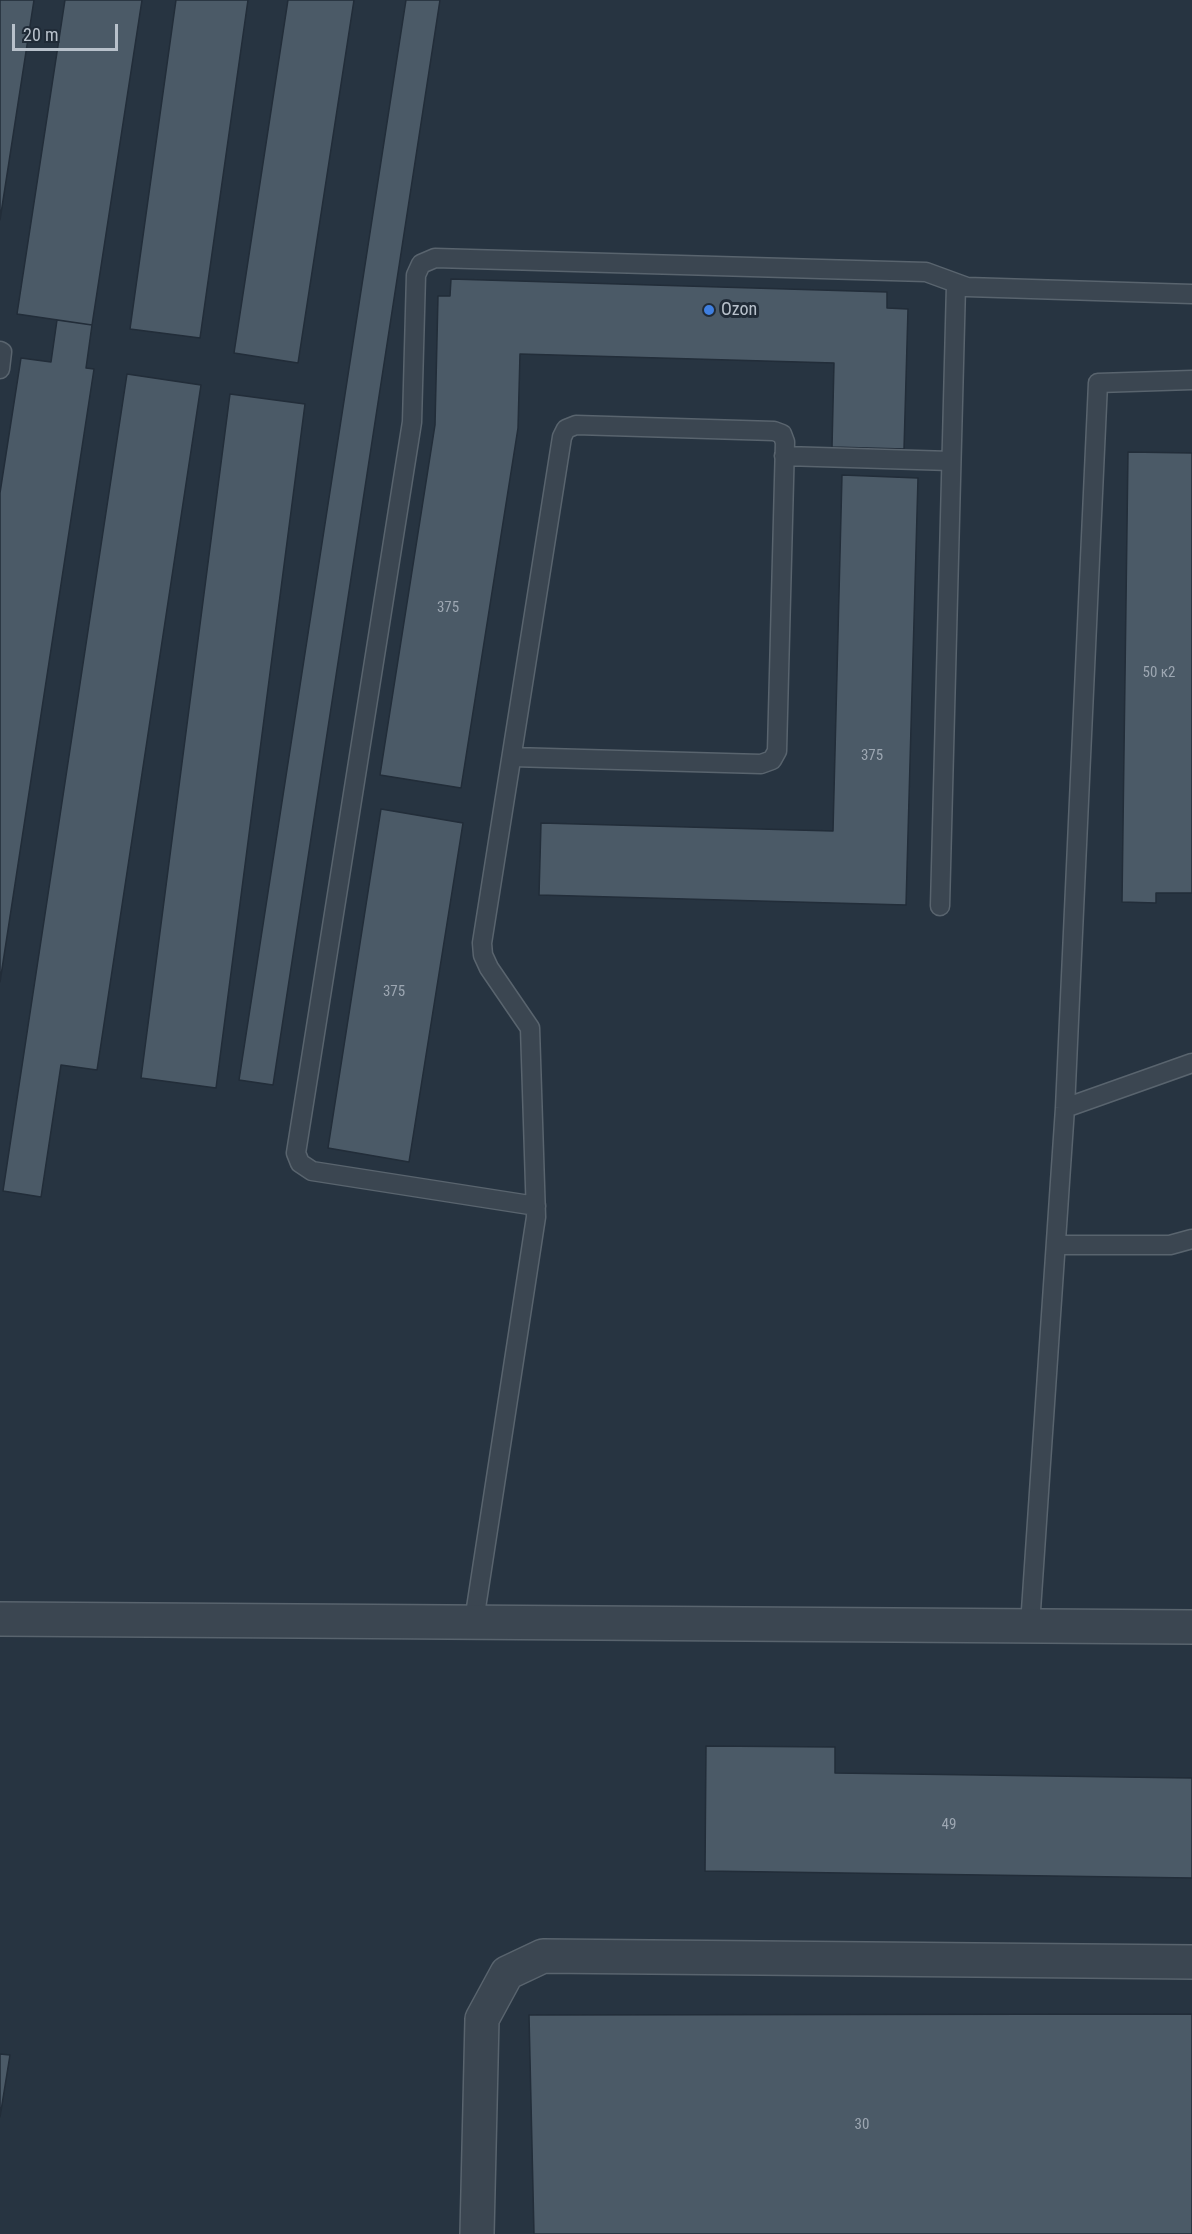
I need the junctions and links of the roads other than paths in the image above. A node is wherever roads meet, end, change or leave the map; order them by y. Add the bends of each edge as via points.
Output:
1 (956, 285) junction
2 (1192, 294) edge
3 (0, 351) edge
4 (0, 369) edge
5 (1192, 380) edge
6 (784, 456) junction
7 (951, 461) junction
8 (512, 757) junction
9 (940, 906) dead end
10 (1192, 1063) edge
11 (1065, 1108) junction
12 (536, 1206) junction
13 (1192, 1239) edge
14 (1056, 1245) junction
15 (0, 1619) edge
16 (474, 1621) junction
17 (1030, 1625) junction
18 (1192, 1627) edge
19 (1192, 1962) edge
20 (477, 2234) edge

1 - 2 lane
1 - 7 lane
1 - 12 lane via 926,272 435,258 421,264 416,275 412,422 296,1153 300,1163 312,1171
3 - 4 lane
5 - 11 lane via 1098,383
6 - 7 lane
6 - 8 lane via 777,751 772,760 761,764
6 - 8 lane via 782,434 774,431 576,425 566,429
7 - 9 lane
8 - 12 lane via 482,944 489,968 530,1028
10 - 11 lane
11 - 14 lane
12 - 16 lane
13 - 14 lane via 1170,1245
14 - 17 lane
15 - 16 street
16 - 17 street
17 - 18 street
19 - 20 street via 543,1956 507,1973 482,2019

